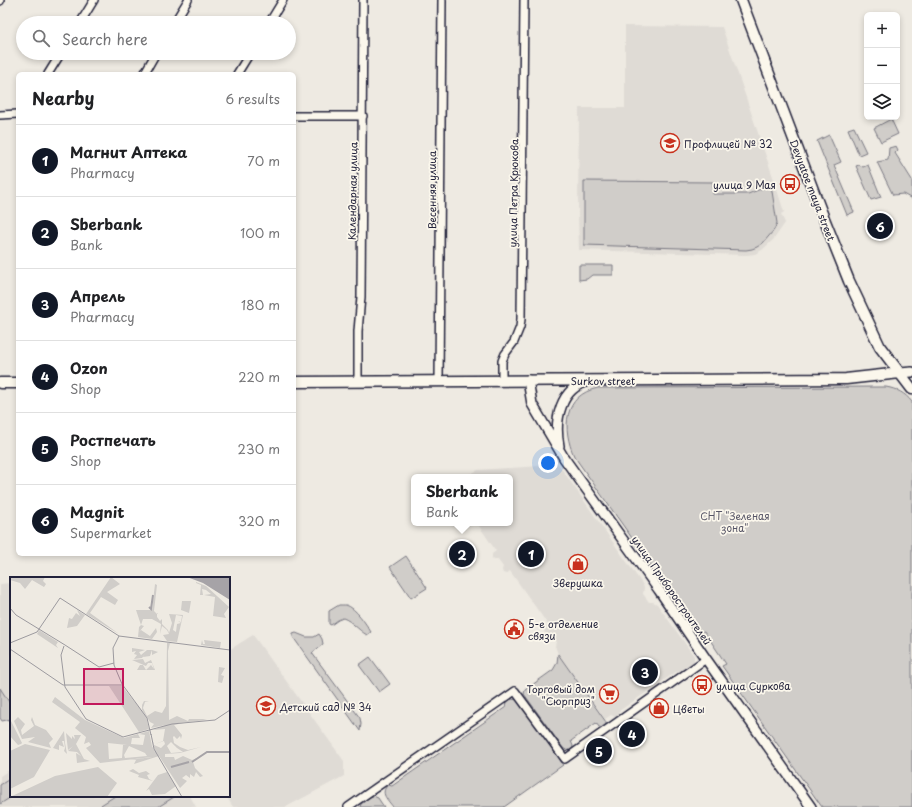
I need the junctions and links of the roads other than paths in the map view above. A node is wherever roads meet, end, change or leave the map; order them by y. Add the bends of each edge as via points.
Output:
1 (94, 0) edge
2 (188, 0) edge
3 (283, 0) edge
4 (363, 0) edge
5 (442, 0) edge
6 (524, 0) edge
7 (741, 0) edge
8 (84, 16) edge
9 (178, 16) edge
10 (273, 16) edge
11 (57, 60) edge
12 (152, 60) edge
13 (246, 60) edge
14 (49, 72) edge
15 (145, 72) edge
16 (238, 72) edge
17 (0, 114) edge
18 (16, 114) edge
19 (296, 116) edge
20 (363, 116) junction
21 (912, 372) edge
22 (900, 373) junction
23 (502, 380) junction
24 (528, 380) junction
25 (596, 380) junction
26 (358, 381) junction
27 (439, 381) junction
28 (296, 382) edge
29 (0, 383) edge
30 (16, 383) edge
31 (912, 389) edge
32 (564, 458) junction
33 (706, 659) junction
34 (348, 807) edge
35 (811, 807) edge

1 - 8 street
2 - 9 street
3 - 10 street
4 - 20 street, Календарная улица
5 - 27 street, Весенняя улица
6 - 23 street, улица Петра Крюкова via 521,319 514,342 502,361
7 - 22 main road, Devyatoe maya street via 849,281 880,347
11 - 14 street
12 - 15 street
13 - 16 street
17 - 18 street
19 - 20 street
20 - 26 street, Календарная улица
21 - 22 street, Surkov street
22 - 25 main road, Surkov street via 846,379
22 - 31 main road
23 - 24 main road, Surkov street
23 - 27 main road, Surkov street
24 - 25 main road, Surkov street
24 - 32 street, улица Приборостроителей via 532,404
25 - 32 street via 578,386 566,396 561,405 557,438
26 - 27 main road, Surkov street
26 - 28 main road, Surkov street
29 - 30 main road
32 - 33 street, улица Приборостроителей
33 - 34 street via 565,759 516,690
33 - 35 street, улица Приборостроителей

